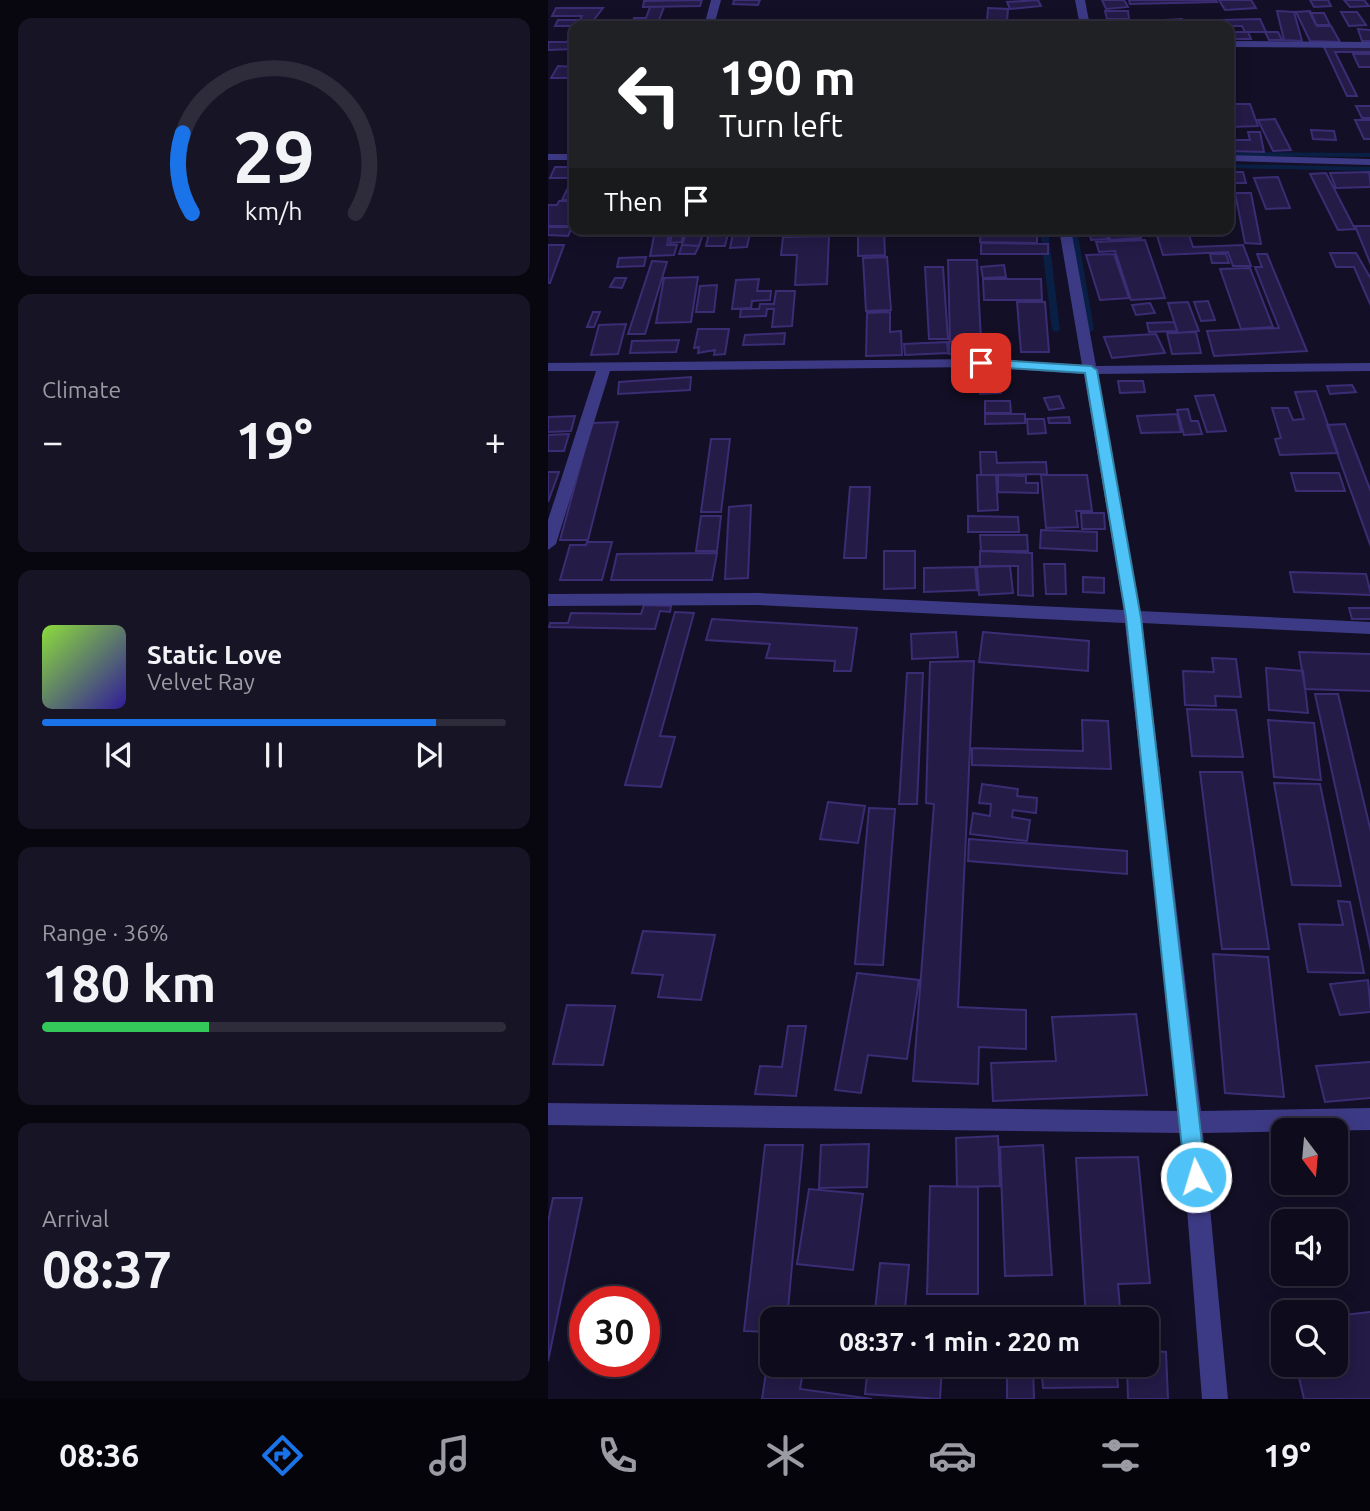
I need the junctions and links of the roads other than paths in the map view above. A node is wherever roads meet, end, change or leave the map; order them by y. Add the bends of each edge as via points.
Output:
1 (716, 0) edge
2 (1080, 0) edge
3 (710, 21) edge
4 (1084, 21) edge
5 (1234, 44) edge
6 (1370, 45) edge
7 (548, 157) edge
8 (569, 157) edge
9 (1234, 158) edge
10 (1370, 162) edge
11 (1066, 235) edge
12 (548, 367) edge
13 (604, 367) junction
14 (1370, 367) edge
15 (1091, 370) junction
16 (548, 544) edge
17 (548, 600) edge
18 (1134, 618) junction
19 (1370, 628) edge
20 (548, 1114) edge
21 (1370, 1119) edge
22 (1191, 1122) junction
23 (1215, 1399) edge

1 - 3 street
2 - 4 street
5 - 6 street
7 - 8 street
9 - 10 street
11 - 15 street
12 - 13 street
13 - 15 street via 981,363
13 - 16 street
14 - 15 street
15 - 18 street
17 - 18 street via 758,598
18 - 19 street
18 - 22 street
20 - 22 street
21 - 22 street
22 - 23 street

